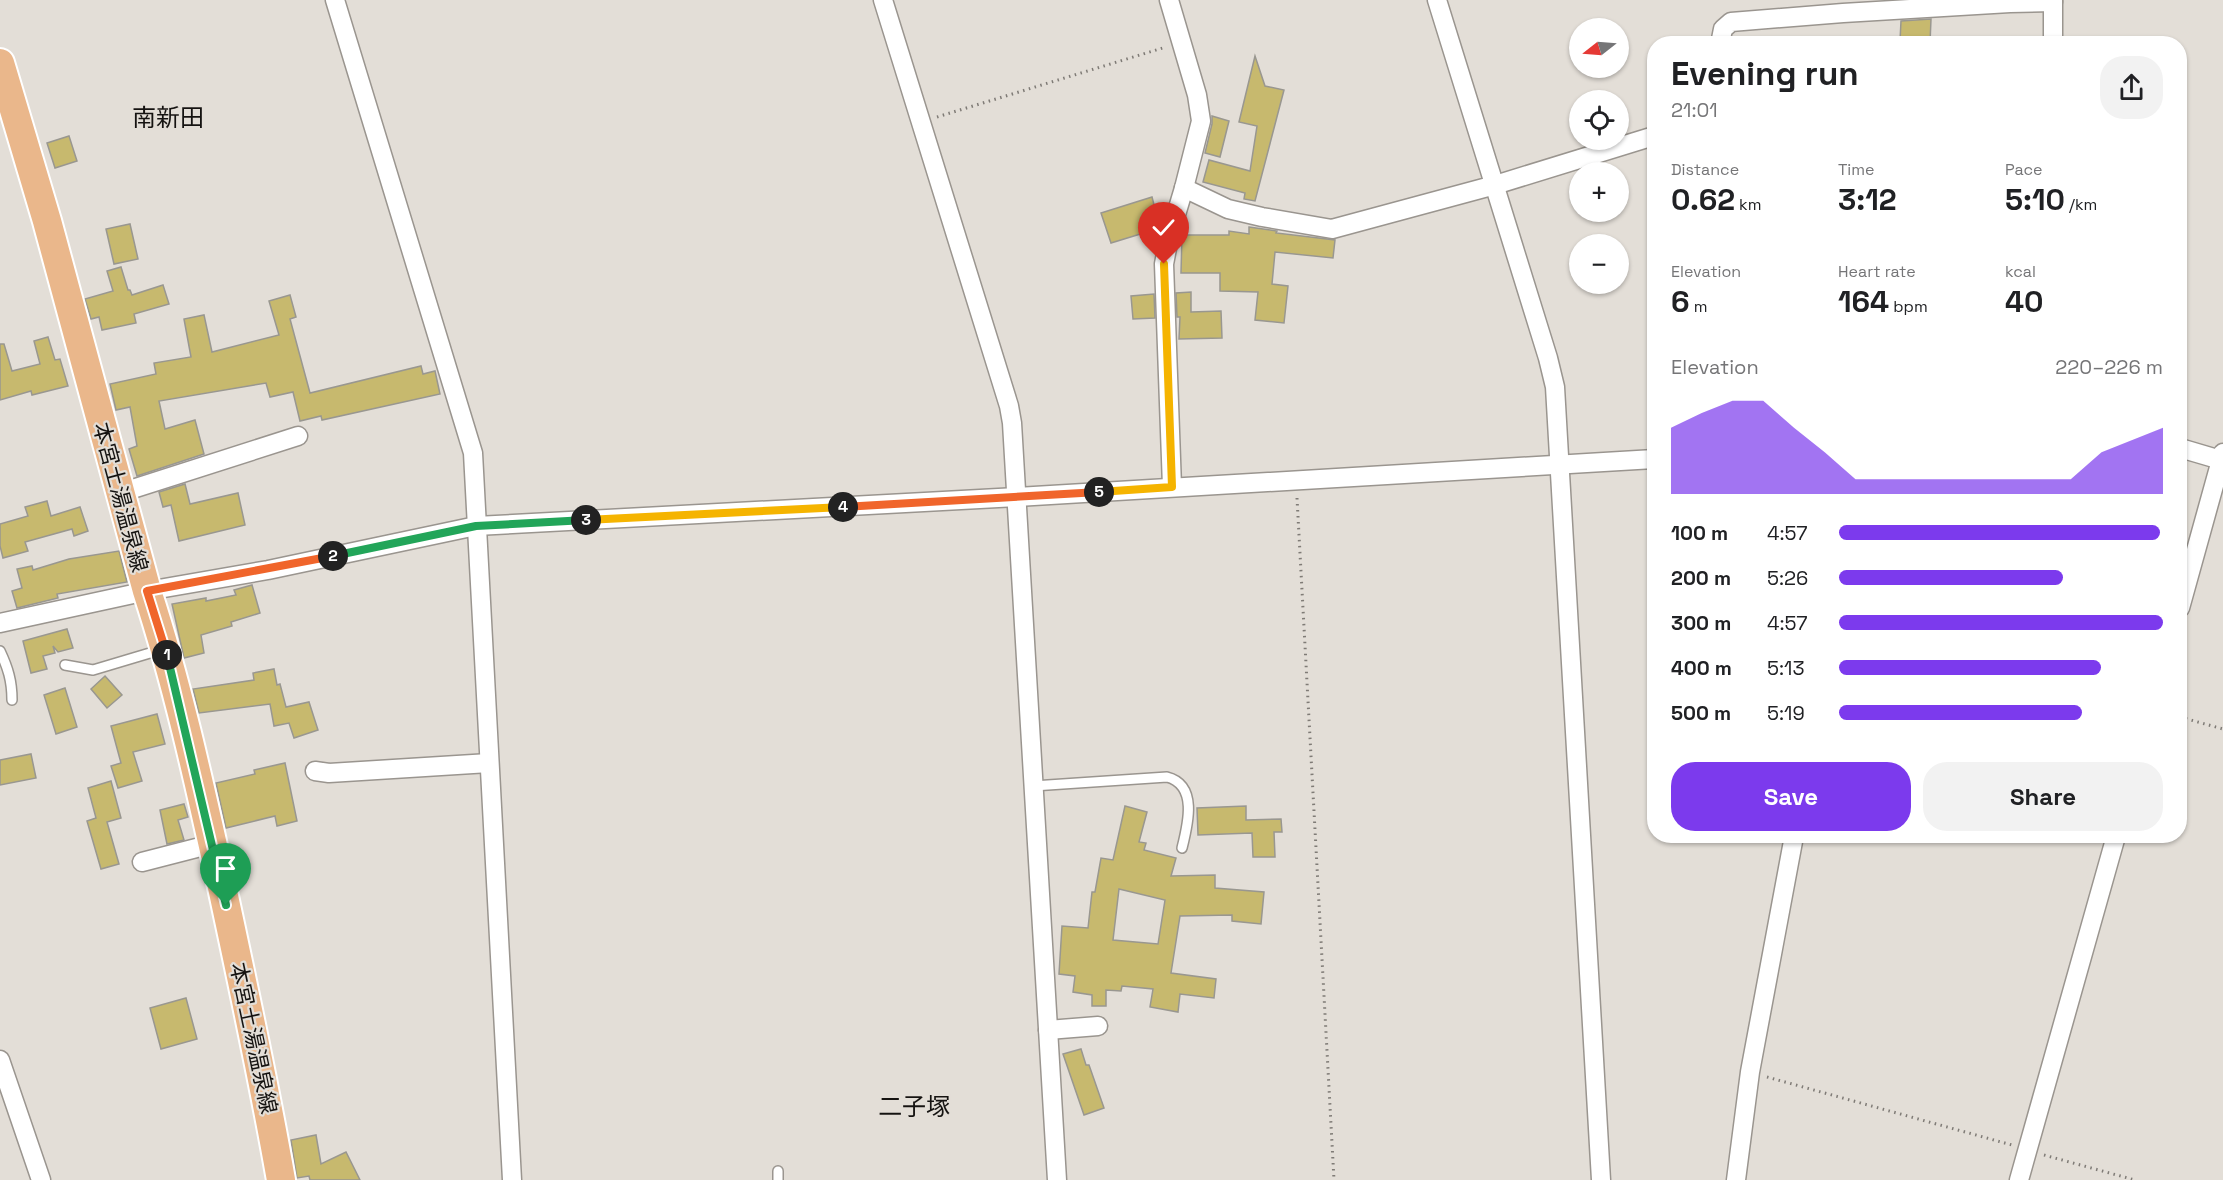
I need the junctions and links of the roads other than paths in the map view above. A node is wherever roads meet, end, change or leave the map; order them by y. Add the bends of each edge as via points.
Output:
1 (335, 0) edge
2 (883, 0) edge
3 (1169, 0) edge
4 (1437, 0) edge
5 (2053, 1) edge
6 (1955, 4) edge
7 (1722, 36) edge
8 (2053, 36) edge
9 (0, 63) edge
10 (1647, 138) edge
11 (1495, 185) junction
12 (1184, 188) junction
13 (298, 436) dead end
14 (2187, 449) edge
15 (2222, 456) edge
16 (1647, 459) edge
17 (1559, 465) junction
18 (1172, 487) junction
19 (120, 493) junction
20 (1017, 497) junction
21 (476, 526) junction
22 (2187, 583) edge
23 (147, 591) junction
24 (0, 623) edge
25 (165, 649) junction
26 (0, 651) edge
27 (64, 665) dead end
28 (12, 700) dead end
29 (489, 763) junction
30 (315, 771) dead end
31 (1033, 786) junction
32 (1793, 843) edge
33 (2114, 843) edge
34 (212, 844) junction
35 (1182, 848) dead end
36 (142, 862) dead end
37 (1098, 1026) dead end
38 (1048, 1030) junction
39 (0, 1060) edge
40 (41, 1180) edge
41 (281, 1180) edge
42 (512, 1180) edge
43 (1057, 1180) edge
44 (1601, 1180) edge
45 (1736, 1180) edge
46 (2019, 1180) edge

1 - 21 street via 473,453
2 - 20 street via 1009,406
3 - 12 street via 1201,121
4 - 11 street
5 - 6 street
5 - 8 street
6 - 7 street via 1731,22
9 - 19 main road, 本宮土湯温泉線
10 - 11 street
11 - 12 street via 1332,229 1228,209
11 - 17 street via 1555,387
12 - 18 street via 1164,264
13 - 19 street
14 - 15 street
15 - 22 street
16 - 17 street
17 - 18 street
17 - 44 street
18 - 20 street
19 - 23 main road, 本宮土湯温泉線
20 - 21 street
20 - 31 street
21 - 23 street
21 - 29 street
23 - 24 street
23 - 25 main road, 本宮土湯温泉線
25 - 27 lane via 93,670
25 - 34 main road, 本宮土湯温泉線
26 - 28 lane via 12,682
29 - 30 street
29 - 42 street
31 - 35 lane via 1167,777 1178,780 1184,787 1189,814
31 - 38 street
32 - 45 street via 1750,1072
33 - 46 street
34 - 36 street
34 - 41 main road, 本宮土湯温泉線 via 253,1028
37 - 38 street
38 - 43 street
39 - 40 street

